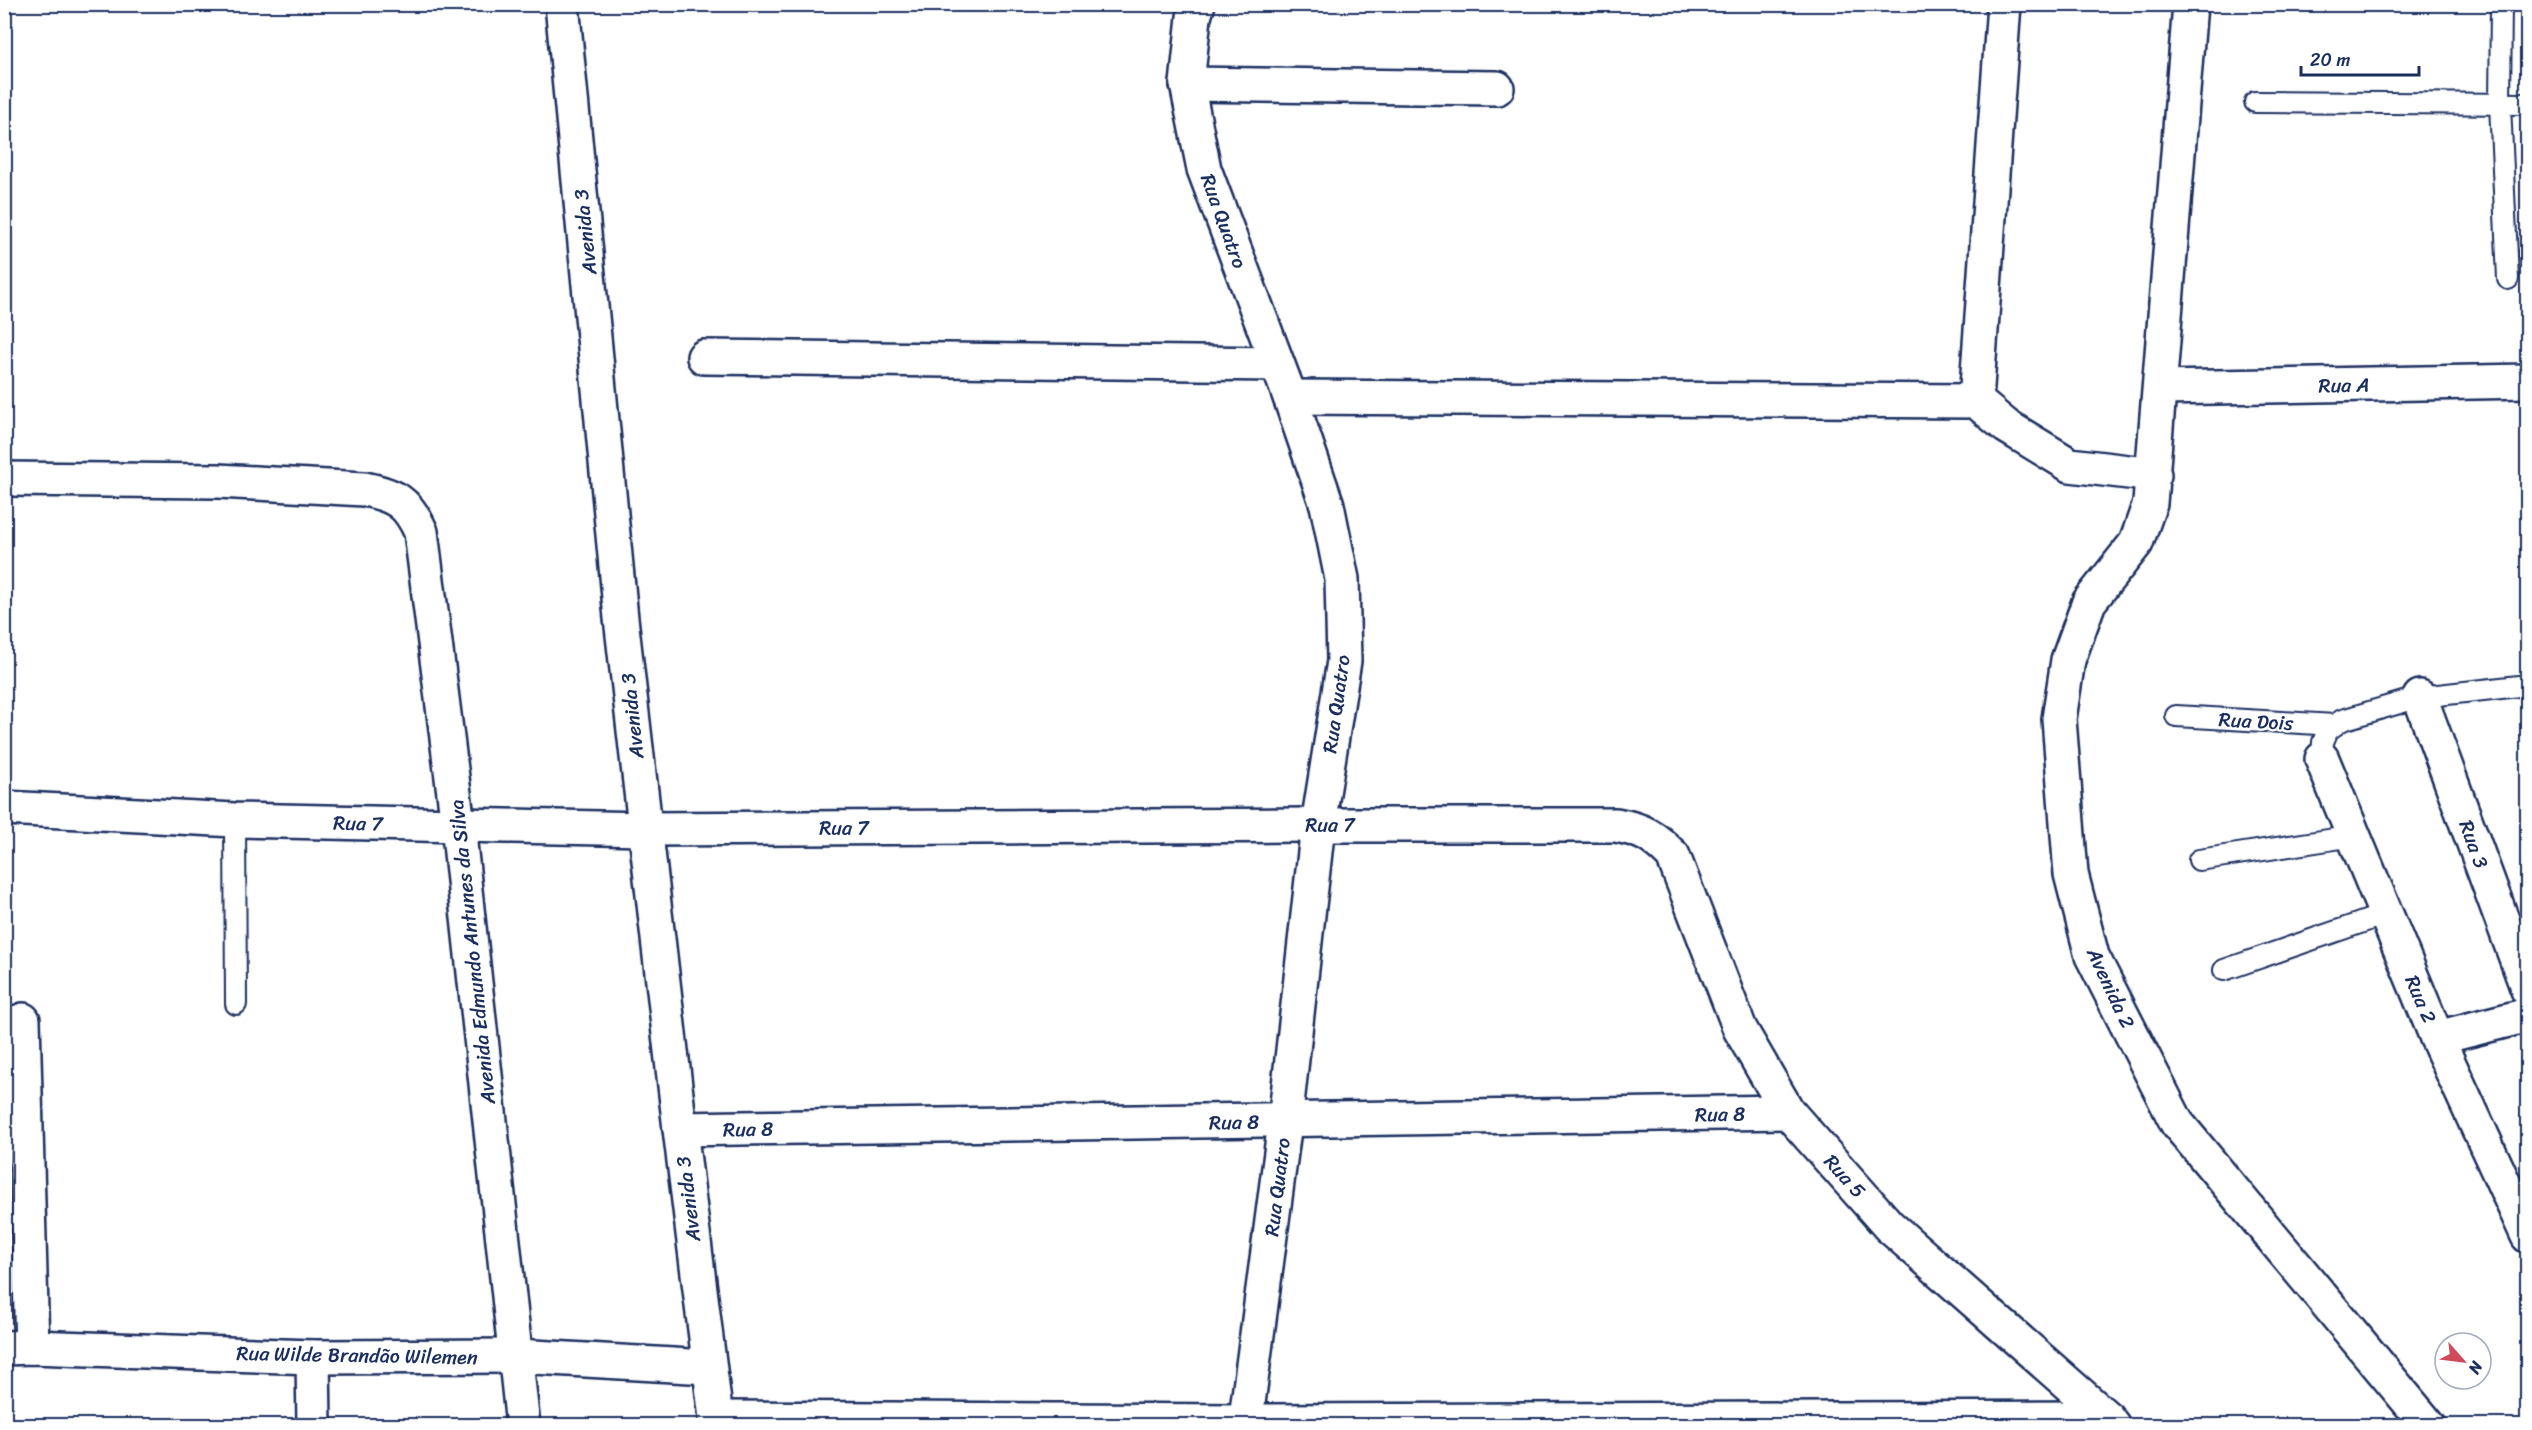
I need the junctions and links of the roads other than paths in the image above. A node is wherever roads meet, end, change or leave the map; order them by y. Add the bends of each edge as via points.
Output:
1 (562, 4) edge
2 (1198, 4) edge
3 (2004, 4) edge
4 (2190, 4) edge
5 (2501, 4) edge
6 (1187, 84) junction
7 (1497, 88) dead end
8 (2255, 102) dead end
9 (2500, 104) junction
10 (2528, 104) edge
11 (2508, 279) dead end
12 (704, 357) dead end
13 (1277, 364) junction
14 (2528, 381) edge
15 (2161, 388) junction
16 (1290, 397) junction
17 (1976, 401) junction
18 (2154, 475) junction
19 (4, 479) edge
20 (2528, 685) edge
21 (2420, 697) junction
22 (2176, 716) dead end
23 (2335, 725) junction
24 (2322, 759) joint
25 (4, 808) edge
26 (235, 820) junction
27 (459, 825) junction
28 (1317, 825) junction
29 (645, 829) junction
30 (2354, 836) junction
31 (1673, 856) joint
32 (2199, 860) dead end
33 (2386, 914) junction
34 (2224, 970) dead end
35 (2528, 990) edge
36 (236, 1004) dead end
37 (2528, 1015) edge
38 (23, 1020) dead end
39 (2437, 1038) junction
40 (1788, 1112) junction
41 (1285, 1122) junction
42 (680, 1130) junction
43 (2528, 1236) edge
44 (18, 1347) edge
45 (516, 1356) junction
46 (313, 1357) junction
47 (708, 1367) junction
48 (717, 1421) edge
49 (2110, 1422) edge
50 (1246, 1423) edge
51 (314, 1425) edge
52 (523, 1425) edge
53 (2429, 1425) edge

1 - 29 street, Avenida 3
2 - 6 street, Rua Quatro
3 - 17 street
4 - 15 street, Avenida 2
5 - 9 lane
6 - 7 street
6 - 13 street, Rua Quatro via 1204,169
8 - 9 lane
9 - 10 lane
9 - 11 lane
12 - 13 street
13 - 16 street, Rua Quatro
14 - 15 street, Rua A
15 - 18 street, Avenida 2
16 - 17 street
16 - 28 street, Rua Quatro via 1327,505 1342,579 1344,661
17 - 18 street via 2006,426 2070,465
18 - 53 street, Avenida 2 via 2150,503 2136,543 2089,602 2068,660 2059,719 2071,874 2092,956 2177,1123
19 - 27 street, Avenida Edmundo Antunes da Silva via 218,481 364,489 388,494 404,504 421,532
20 - 21 lane
21 - 23 lane
21 - 35 street, Rua 3
22 - 23 lane, Rua Dois
23 - 24 lane via 2323,742
24 - 30 street, Rua 2
25 - 26 street, Rua 7
26 - 27 street, Rua 7
26 - 36 lane
27 - 29 street, Rua 7
27 - 45 street, Avenida Edmundo Antunes da Silva
28 - 29 street, Rua 7
28 - 31 street, Rua 7 via 1616,825 1653,836
28 - 41 street, Rua Quatro
29 - 42 street, Avenida 3
30 - 32 lane
30 - 33 street, Rua 2
31 - 40 street, Rua 5 via 1740,1029
33 - 34 lane
33 - 39 street, Rua 2
37 - 39 street
38 - 44 street
39 - 43 street, Rua 2
40 - 41 street, Rua 8
40 - 49 street, Rua 5 via 1889,1226
41 - 42 street, Rua 8
41 - 50 street, Rua Quatro
42 - 47 street, Avenida 3
44 - 46 street, Rua Wilde Brandão Wilemen
45 - 46 street, Rua Wilde Brandão Wilemen
45 - 47 street, Rua Wilde Brandão Wilemen
45 - 52 street, Avenida Edmundo Antunes da Silva
46 - 51 street
47 - 48 street, Avenida 3
48 - 50 street
49 - 50 street

